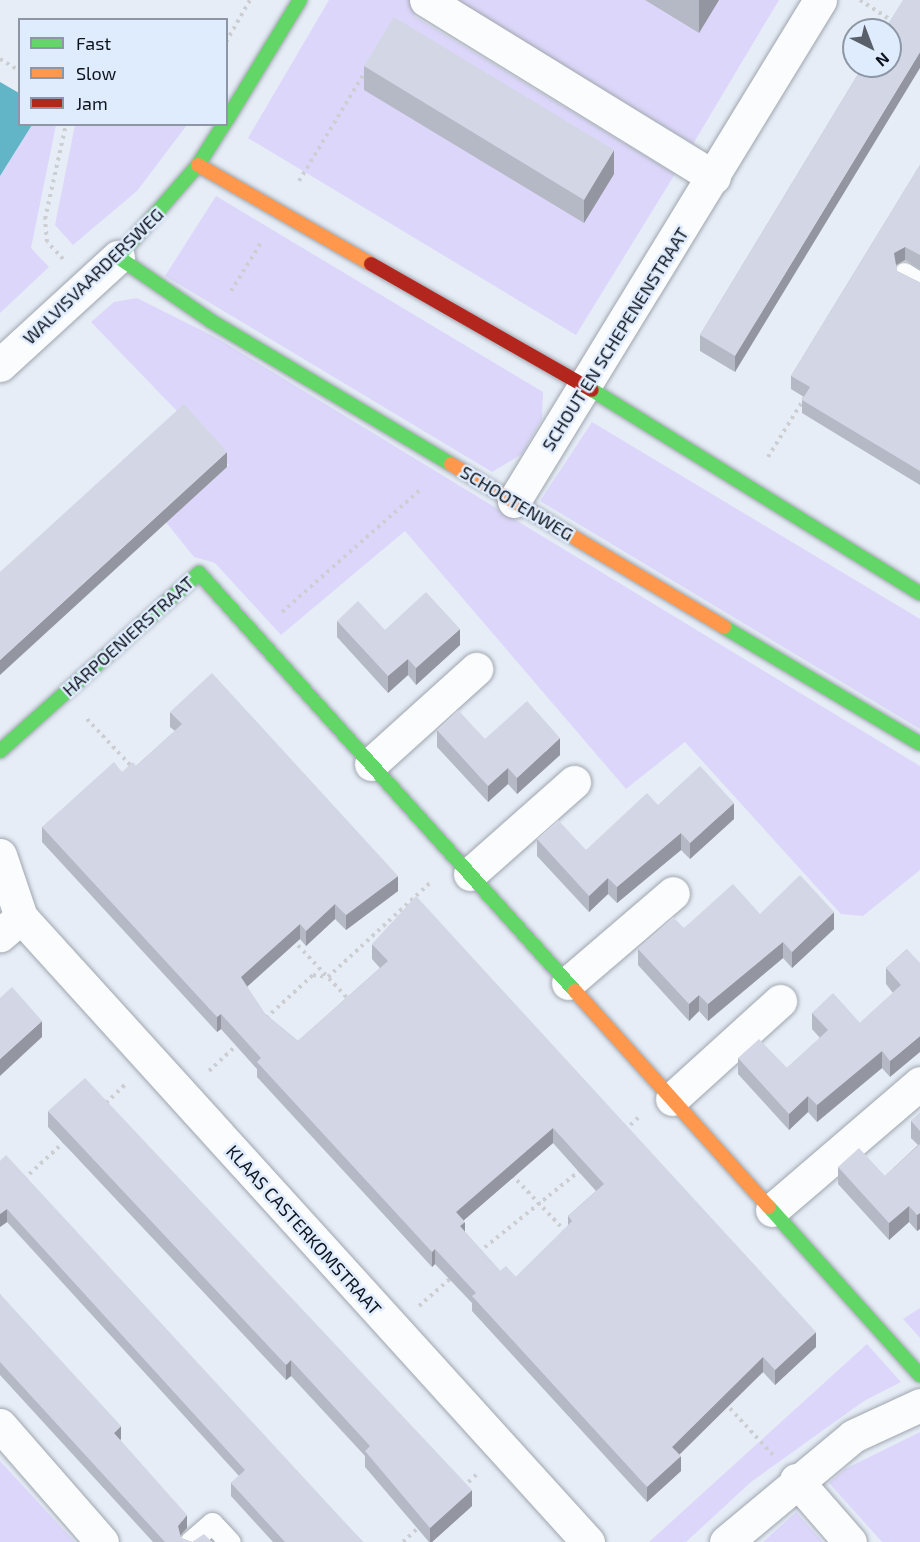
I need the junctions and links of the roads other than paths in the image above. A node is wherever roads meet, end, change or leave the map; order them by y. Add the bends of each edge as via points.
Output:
1 (300, 0) edge
2 (426, 0) edge
3 (820, 0) edge
4 (228, 118) edge
5 (223, 126) edge
6 (198, 165) junction
7 (714, 177) junction
8 (118, 256) junction
9 (0, 365) edge
10 (586, 387) junction
11 (514, 501) junction
12 (920, 593) edge
13 (476, 669) dead end
14 (920, 744) edge
15 (0, 752) edge
16 (371, 764) junction
17 (574, 782) dead end
18 (0, 855) edge
19 (470, 874) junction
20 (673, 894) dead end
21 (10, 926) edge
22 (568, 983) junction
23 (780, 1001) dead end
24 (920, 1083) edge
25 (672, 1099) junction
26 (772, 1210) junction
27 (920, 1376) edge
28 (920, 1405) edge
29 (0, 1425) edge
30 (796, 1480) junction
31 (102, 1542) edge
32 (190, 1542) edge
33 (230, 1542) edge
34 (588, 1542) edge
35 (726, 1542) edge
36 (850, 1542) edge

1 - 4 street, WALVISVAARDERSWEG
2 - 7 street
3 - 7 street, SCHOUT EN SCHEPENENSTRAAT
5 - 6 street, WALVISVAARDERSWEG
6 - 8 street, WALVISVAARDERSWEG
6 - 10 street
7 - 10 street, SCHOUT EN SCHEPENENSTRAAT
8 - 9 street, WALVISVAARDERSWEG
8 - 11 street, SCHOOTENWEG via 212,321
10 - 11 street, SCHOUT EN SCHEPENENSTRAAT
10 - 12 street
11 - 14 street, SCHOOTENWEG
13 - 16 street
15 - 16 street, HARPOENIERSTRAAT via 199,573
16 - 19 street, HARPOENIERSTRAAT
17 - 19 street
18 - 21 street
19 - 22 street, HARPOENIERSTRAAT
20 - 22 street
21 - 34 street, KLAAS CASTERKOMSTRAAT via 183,1095
22 - 25 street, HARPOENIERSTRAAT
23 - 25 street
24 - 26 street
25 - 26 street, HARPOENIERSTRAAT
26 - 27 street, HARPOENIERSTRAAT
28 - 30 street via 853,1436
29 - 31 street
30 - 35 street
30 - 36 street
32 - 33 lane via 212,1523

